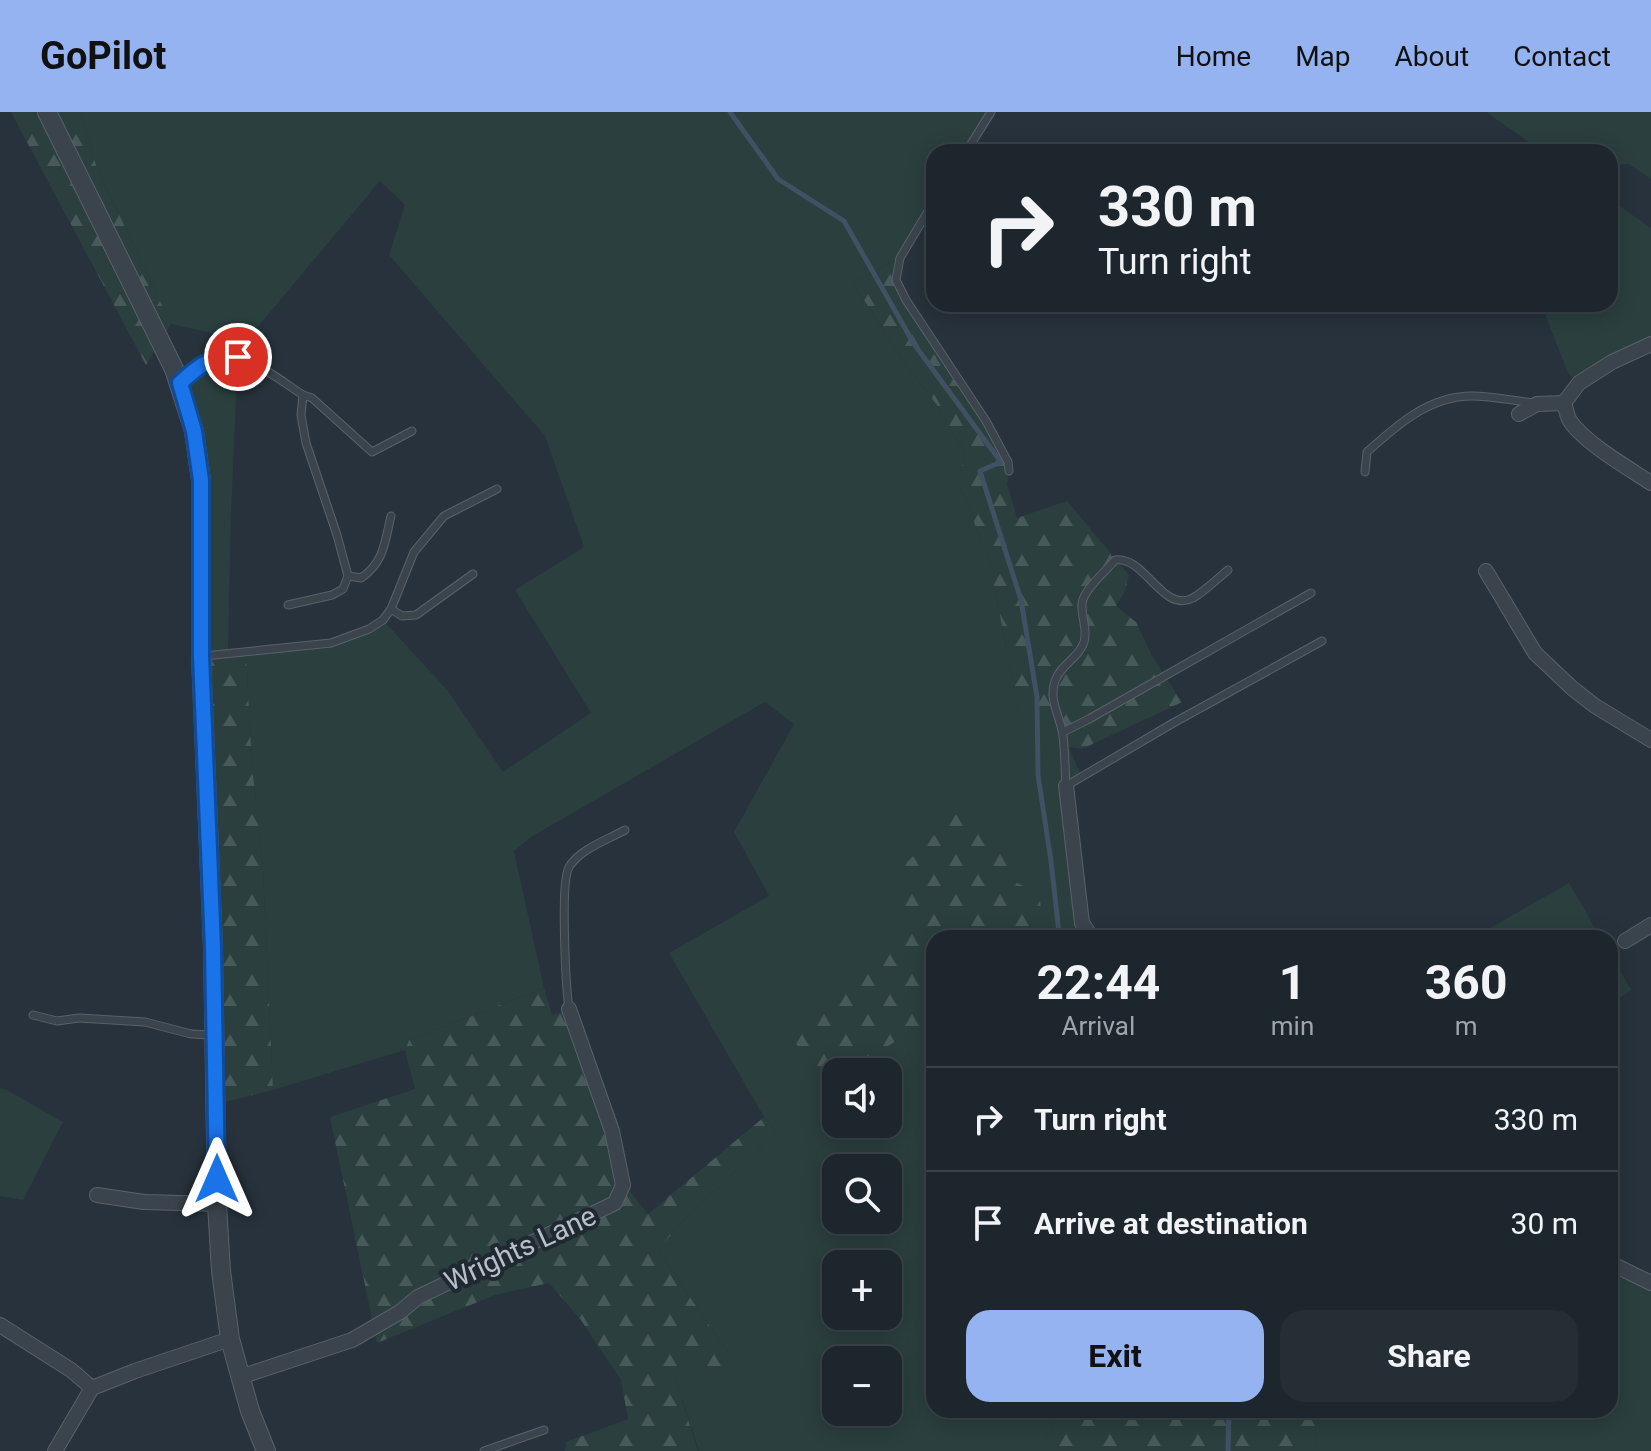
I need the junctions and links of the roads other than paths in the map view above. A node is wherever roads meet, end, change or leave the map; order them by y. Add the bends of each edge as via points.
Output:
1 (47, 112) edge
2 (991, 112) edge
3 (971, 144) edge
4 (926, 214) edge
5 (1651, 344) edge
6 (180, 383) junction
7 (303, 395) junction
8 (1564, 403) junction
9 (1537, 404) junction
10 (1519, 414) dead end
11 (412, 431) dead end
12 (1009, 471) dead end
13 (1365, 472) dead end
14 (1651, 483) edge
15 (497, 489) dead end
16 (391, 516) dead end
17 (1228, 570) dead end
18 (1486, 571) dead end
19 (473, 574) dead end
20 (348, 576) junction
21 (1311, 593) dead end
22 (288, 605) dead end
23 (391, 609) junction
24 (1322, 641) dead end
25 (201, 656) junction
26 (1063, 732) junction
27 (1651, 740) edge
28 (1066, 786) junction
29 (625, 830) dead end
30 (1651, 925) edge
31 (1087, 930) edge
32 (1625, 941) dead end
33 (569, 1009) joint
34 (33, 1015) dead end
35 (214, 1036) junction
36 (97, 1195) dead end
37 (217, 1204) junction
38 (1618, 1267) edge
39 (1651, 1283) edge
40 (0, 1325) edge
41 (230, 1339) junction
42 (240, 1377) junction
43 (92, 1388) junction
44 (544, 1430) dead end
45 (55, 1451) edge
46 (266, 1451) edge
47 (484, 1451) edge

1 - 6 street
2 - 3 lane
4 - 12 lane via 900,258 896,280 986,421
5 - 8 street via 1579,383
6 - 7 lane via 201,364 238,357
6 - 25 street via 201,480
7 - 11 lane via 372,452
7 - 20 lane via 306,443
8 - 9 street
8 - 14 street via 1581,432
9 - 10 street
9 - 13 lane via 1469,396 1420,409 1367,452
15 - 23 lane via 444,516 414,552
16 - 20 lane via 377,566 361,578
17 - 26 lane via 1191,599 1179,601 1131,562 1115,560 1083,599 1084,642 1053,686
18 - 27 street via 1535,653 1595,706
19 - 23 lane via 416,615 402,616
20 - 22 lane via 343,589 332,595
21 - 26 lane
23 - 25 lane via 369,629 331,643
24 - 28 lane
25 - 35 street
26 - 28 lane
28 - 31 street
29 - 33 lane via 568,869 564,891
30 - 32 street
33 - 42 street, Wrights Lane via 612,1131 623,1185 615,1203 418,1297 352,1340
34 - 35 lane via 57,1021 145,1022
35 - 37 street
36 - 37 street
37 - 41 street
38 - 39 street
40 - 43 street
41 - 42 street
41 - 43 street
42 - 46 street
43 - 45 street
44 - 47 lane

